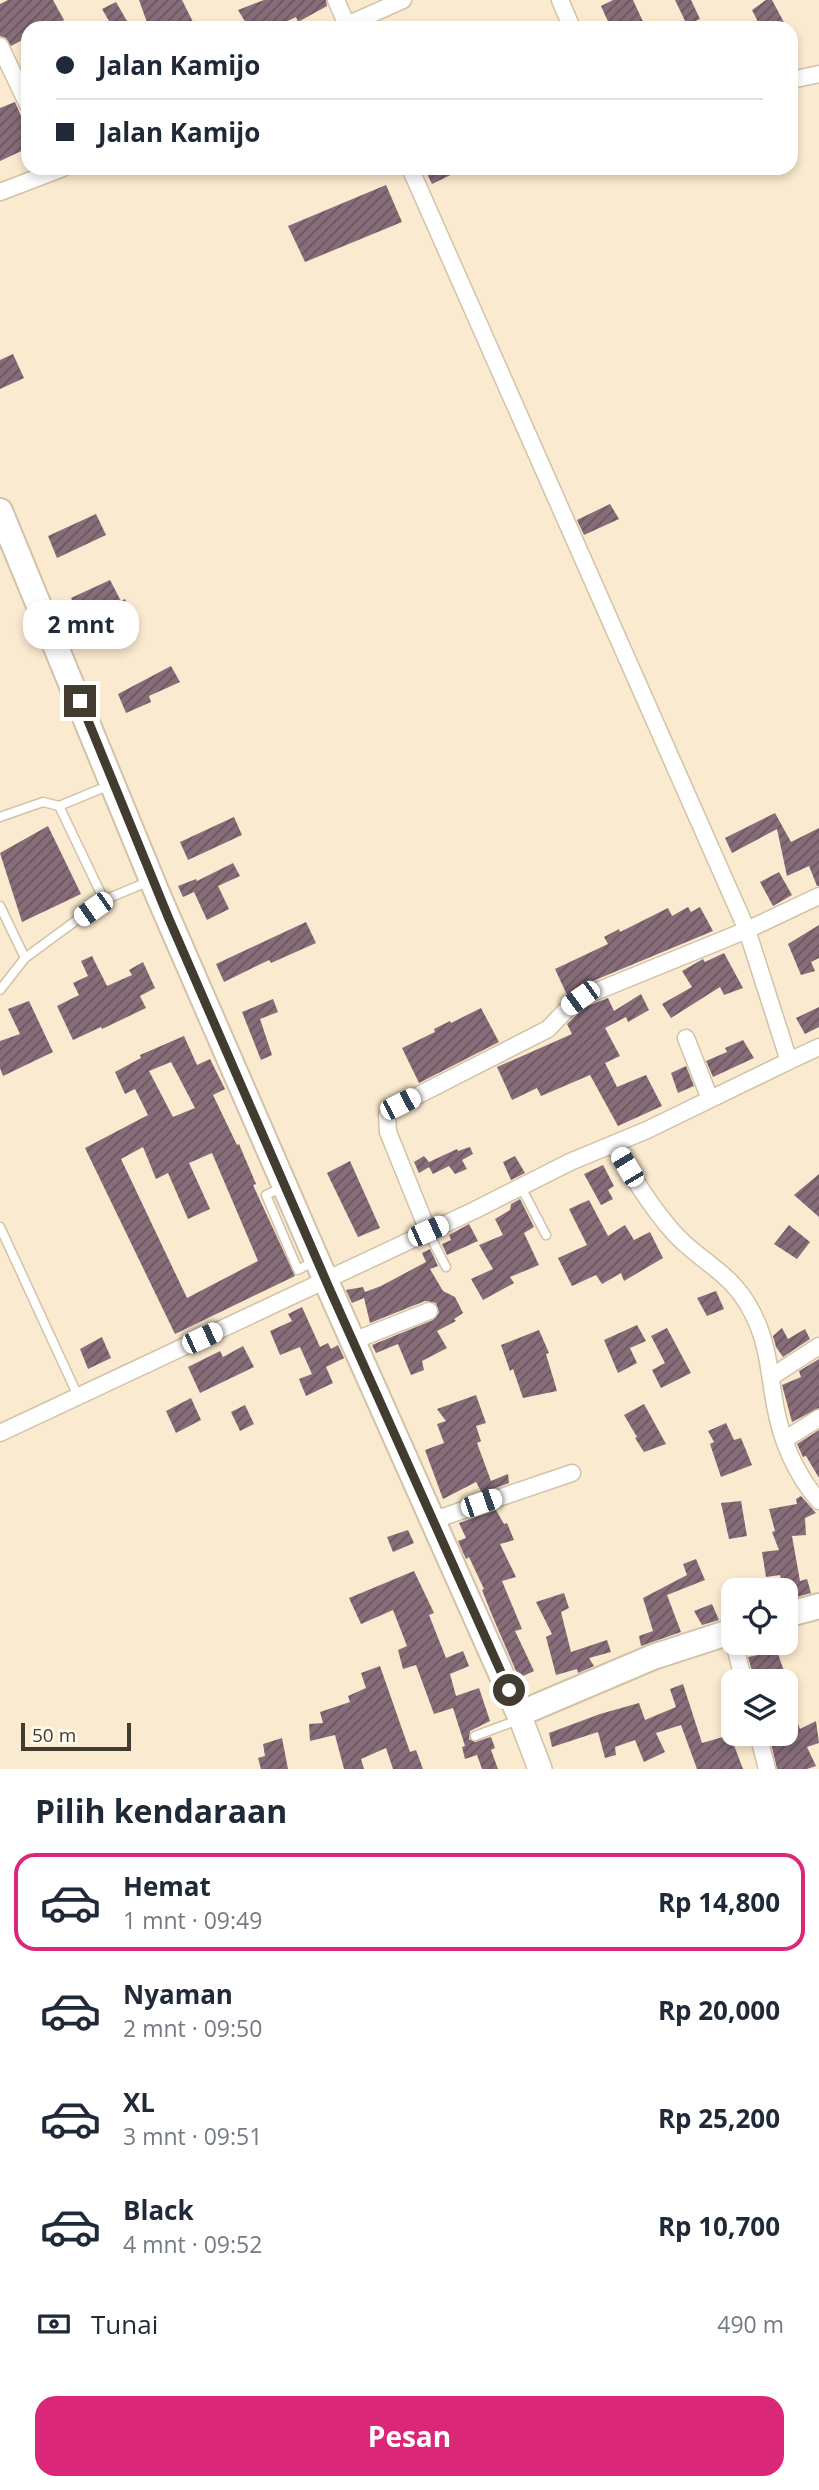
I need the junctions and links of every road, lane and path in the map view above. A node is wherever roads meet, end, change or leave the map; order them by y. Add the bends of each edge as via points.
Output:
1 (336, 0) edge
2 (391, 0) edge
3 (403, 0) edge
4 (560, 0) edge
5 (347, 21) edge
6 (352, 21) edge
7 (358, 21) edge
8 (569, 21) edge
9 (0, 46) edge
10 (819, 74) edge
11 (798, 78) edge
12 (21, 90) edge
13 (44, 175) edge
14 (413, 175) edge
15 (0, 192) edge
16 (0, 512) edge
17 (113, 783) junction
18 (59, 806) junction
19 (0, 817) edge
20 (152, 880) junction
21 (819, 896) edge
22 (104, 900) junction
23 (0, 906) edge
24 (747, 930) junction
25 (25, 958) junction
26 (0, 990) edge
27 (686, 1038) dead end
28 (819, 1046) edge
29 (789, 1061) junction
30 (710, 1100) junction
31 (613, 1144) junction
32 (521, 1186) junction
33 (0, 1227) edge
34 (428, 1231) junction
35 (546, 1236) dead end
36 (446, 1267) dead end
37 (321, 1270) junction
38 (429, 1311) dead end
39 (353, 1341) junction
40 (819, 1346) edge
41 (771, 1377) junction
42 (78, 1396) junction
43 (819, 1418) edge
44 (0, 1433) edge
45 (784, 1440) junction
46 (572, 1472) dead end
47 (812, 1481) edge
48 (819, 1502) edge
49 (434, 1520) junction
50 (819, 1606) edge
51 (798, 1612) edge
52 (721, 1640) edge
53 (520, 1717) junction
54 (475, 1736) dead end
55 (761, 1746) edge
56 (540, 1769) edge
57 (767, 1769) edge

1 - 5 street
2 - 6 lane
3 - 7 street
4 - 8 street
9 - 12 street
10 - 11 street
13 - 15 street
14 - 24 street
16 - 17 main road
17 - 18 lane
17 - 20 main road
18 - 19 lane via 43,802
18 - 22 lane
20 - 22 lane
20 - 37 main road
21 - 24 street
22 - 25 lane
23 - 25 lane
24 - 29 street
24 - 34 street via 580,998 548,1029 393,1108 387,1115 388,1132
25 - 26 lane
27 - 30 street
28 - 29 street
29 - 30 street
30 - 31 street
31 - 32 street
31 - 41 street via 673,1232 731,1280 744,1298 761,1329
32 - 34 street
32 - 35 lane
33 - 42 lane
34 - 36 lane
34 - 37 street
37 - 39 main road
37 - 42 street
38 - 39 street
39 - 49 main road
40 - 41 street
41 - 45 street
42 - 44 street
43 - 45 street
45 - 47 street
46 - 49 street
47 - 48 street
49 - 53 main road
50 - 51 main road
52 - 53 main road via 653,1657
53 - 54 lane
53 - 56 main road
55 - 57 street

